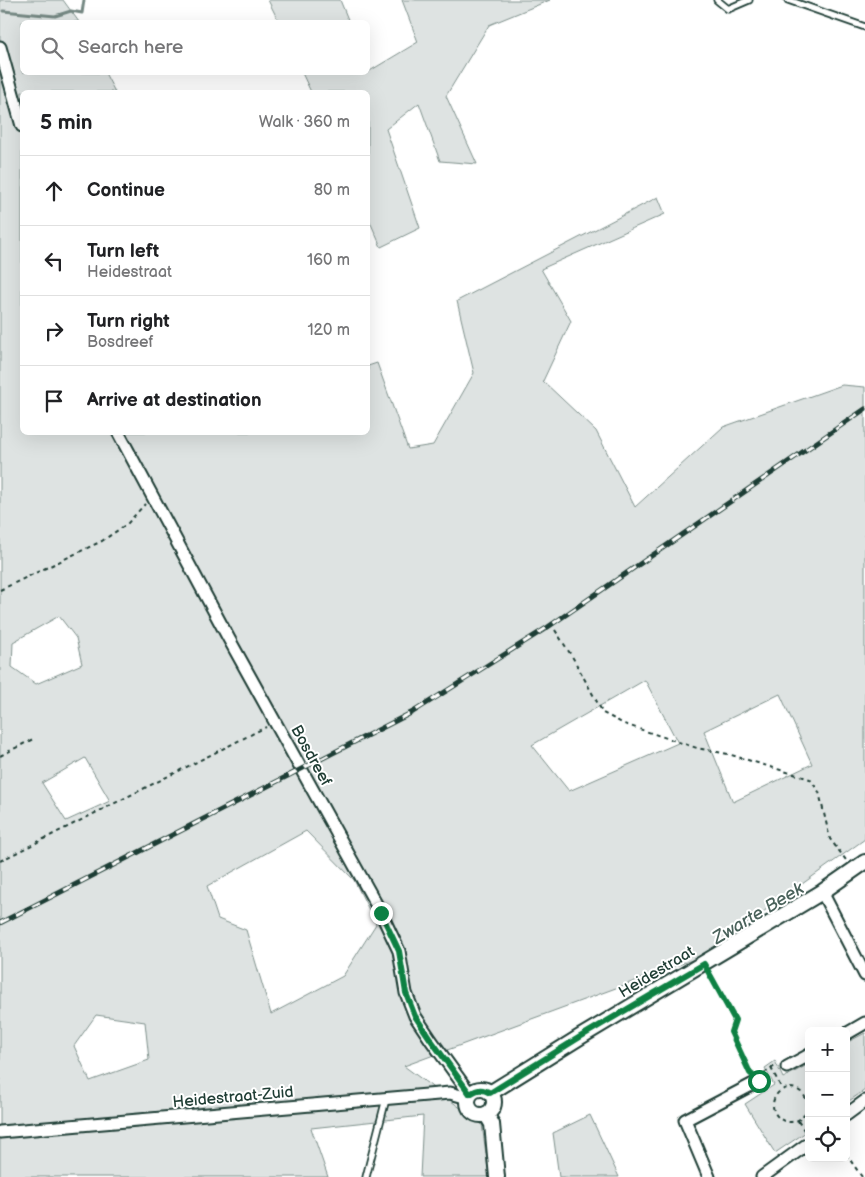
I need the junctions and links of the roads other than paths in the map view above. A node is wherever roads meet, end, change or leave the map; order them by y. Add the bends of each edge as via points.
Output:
1 (718, 0) edge
2 (749, 0) edge
3 (788, 0) edge
4 (865, 27) edge
5 (0, 47) edge
6 (20, 119) edge
7 (120, 435) edge
8 (865, 862) edge
9 (822, 892) junction
10 (865, 975) edge
11 (865, 1023) edge
12 (850, 1032) edge
13 (805, 1057) edge
14 (787, 1067) road end
15 (759, 1081) road end
16 (490, 1093) junction
17 (469, 1096) junction
18 (386, 1099) junction
19 (865, 1101) edge
20 (850, 1112) edge
21 (486, 1114) junction
22 (0, 1132) edge
23 (805, 1146) edge
24 (366, 1177) edge
25 (497, 1177) edge
26 (708, 1177) edge
27 (762, 1177) edge

1 - 2 lane via 728,10
3 - 4 lane
5 - 6 street
7 - 17 street, Bosdreef via 394,940 406,993 415,1016
8 - 9 street, Heidestraat
9 - 10 street
9 - 16 street, Heidestraat
11 - 12 street
13 - 14 street
15 - 26 street via 685,1120
16 - 17 street, Heidestraat via 484,1089 476,1090
16 - 21 street via 494,1105
17 - 18 street, Heidestraat-Zuid via 450,1093
17 - 21 street via 468,1105 472,1112
18 - 22 street, Heidestraat-Zuid
18 - 24 lane
19 - 20 street
21 - 25 street via 492,1124
23 - 27 street

